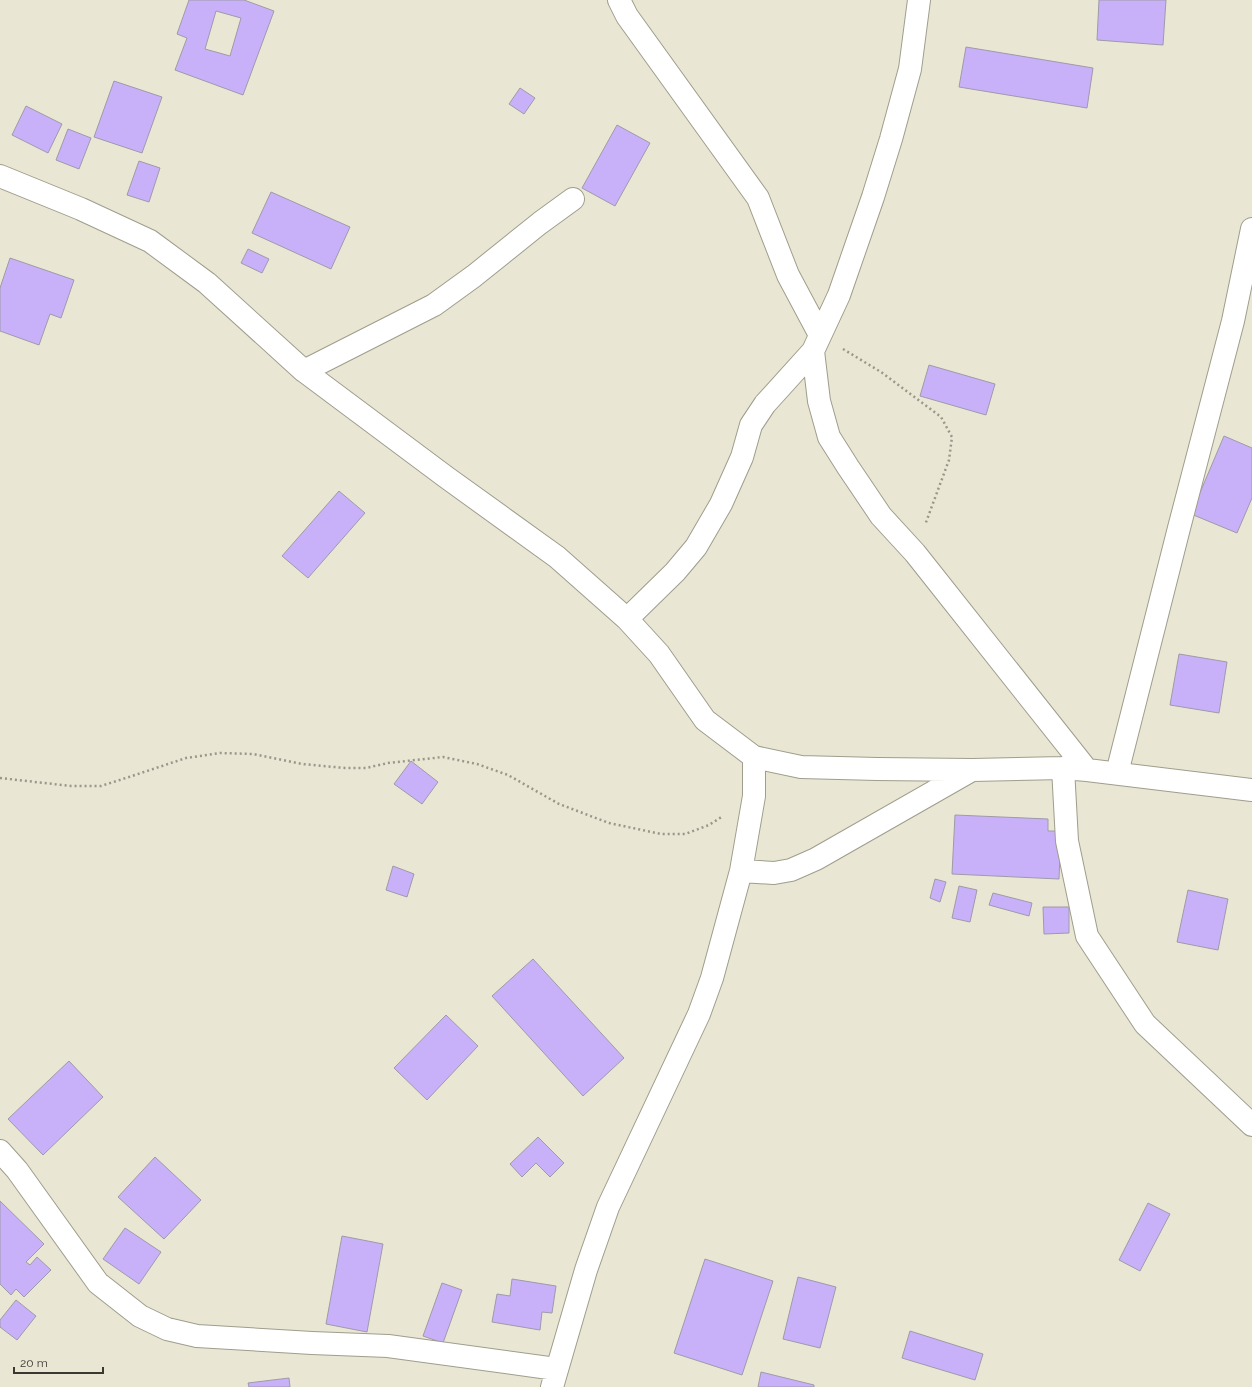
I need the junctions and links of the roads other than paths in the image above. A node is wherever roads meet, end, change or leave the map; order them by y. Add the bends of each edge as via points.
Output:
1 (619, 0) edge
2 (919, 0) edge
3 (0, 176) edge
4 (573, 199) dead end
5 (1252, 229) edge
6 (817, 343) junction
7 (304, 371) junction
8 (627, 619) junction
9 (754, 757) junction
10 (1063, 768) junction
11 (972, 770) junction
12 (1087, 770) junction
13 (1117, 773) junction
14 (1252, 790) edge
15 (741, 871) junction
16 (1252, 1125) edge
17 (0, 1151) edge
18 (554, 1378) edge

1 - 6 street via 627,16 758,198
2 - 6 street via 910,69 891,139 839,295
3 - 7 street via 150,241 207,283
4 - 7 street via 434,305
5 - 13 street via 1233,321
6 - 8 street via 765,404 751,425 742,457 724,498 696,547 675,572
6 - 12 street via 819,401 829,437 881,516 915,553
7 - 8 street via 557,557
8 - 9 street via 659,654 705,720
9 - 11 street via 801,767
9 - 15 street via 754,796
10 - 11 street
10 - 12 street
10 - 16 street via 1067,841 1087,936 1145,1024
11 - 15 street via 816,859 791,870 774,874
12 - 13 street
13 - 14 street
15 - 18 street via 712,978 699,1014 608,1207 586,1270
17 - 18 street via 17,1170 98,1282 140,1316 167,1330 197,1336 388,1346

